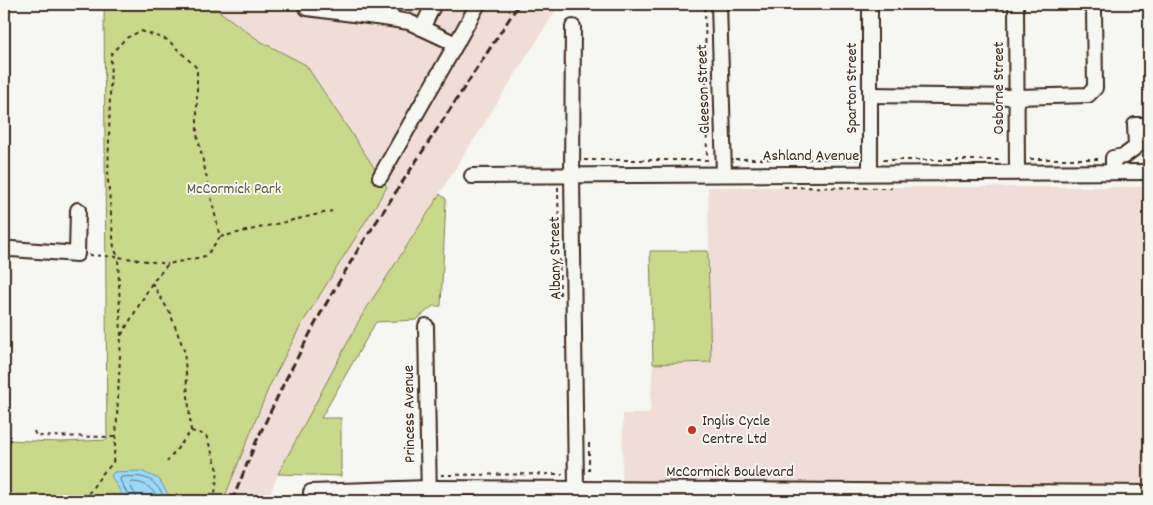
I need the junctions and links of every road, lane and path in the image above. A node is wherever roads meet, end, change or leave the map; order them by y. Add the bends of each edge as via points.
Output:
1 (307, 4) edge
2 (390, 4) edge
3 (434, 4) edge
4 (478, 4) edge
5 (704, 4) edge
6 (718, 4) edge
7 (870, 4) edge
8 (1016, 4) edge
9 (1088, 4) edge
10 (391, 19) junction
11 (573, 27) dead end
12 (422, 28) junction
13 (456, 44) junction
14 (870, 95) junction
15 (1017, 97) junction
16 (1149, 125) edge
17 (733, 159) dead end
18 (858, 159) dead end
19 (1030, 159) dead end
20 (1106, 159) dead end
21 (581, 160) dead end
22 (881, 160) dead end
23 (1010, 160) dead end
24 (1017, 172) junction
25 (1113, 172) junction
26 (1149, 172) edge
27 (870, 173) junction
28 (724, 174) junction
29 (572, 175) junction
30 (472, 176) dead end
31 (380, 177) dead end
32 (558, 186) dead end
33 (778, 187) dead end
34 (893, 188) dead end
35 (78, 210) dead end
36 (332, 211) dead end
37 (220, 236) junction
38 (4, 250) edge
39 (77, 254) junction
40 (118, 257) junction
41 (168, 264) junction
42 (152, 283) junction
43 (560, 305) dead end
44 (426, 326) dead end
45 (121, 336) junction
46 (34, 431) dead end
47 (191, 431) junction
48 (588, 435) dead end
49 (116, 437) junction
50 (166, 462) dead end
51 (564, 474) dead end
52 (438, 475) dead end
53 (589, 475) dead end
54 (576, 488) junction
55 (1149, 493) edge
56 (428, 495) edge
57 (311, 497) edge
58 (85, 501) edge
59 (214, 501) edge

1 - 10 street via 307,8
2 - 10 street
3 - 12 street
4 - 13 street
5 - 21 path via 707,160
6 - 28 street, Gleeson Street
7 - 14 street, Sparton Street
8 - 15 street, Osborne Street
9 - 15 street via 1094,10 1095,88 1088,95
10 - 12 street
11 - 29 street, Albany Street
12 - 13 street
13 - 31 street
14 - 15 street
14 - 27 street, Sparton Street
15 - 24 street, Osborne Street
16 - 25 street via 1135,125 1136,147 1124,156 1113,158
17 - 18 path
19 - 20 path
22 - 23 path
24 - 25 street, Ashland Avenue
24 - 27 street, Ashland Avenue
25 - 26 street, Ashland Avenue
27 - 28 street, Ashland Avenue
28 - 29 street, Ashland Avenue
29 - 30 street, Ashland Avenue
29 - 54 street, Albany Street
32 - 43 path
33 - 34 path
35 - 39 street
36 - 37 path
37 - 40 path via 197,134 197,68 168,40 141,31 126,38 111,54 108,180 114,248
37 - 41 path via 206,256
38 - 39 street
39 - 40 path
40 - 41 path
40 - 45 path
41 - 42 path
42 - 45 path
42 - 47 path via 170,313 184,350
44 - 56 street, Princess Avenue
45 - 49 path
46 - 49 path via 36,436
47 - 50 path
47 - 59 path via 206,435 218,470
48 - 53 path
49 - 58 path via 113,463
51 - 52 path
54 - 55 street, McCormick Boulevard
54 - 56 street, McCormick Boulevard
56 - 57 street, McCormick Boulevard

